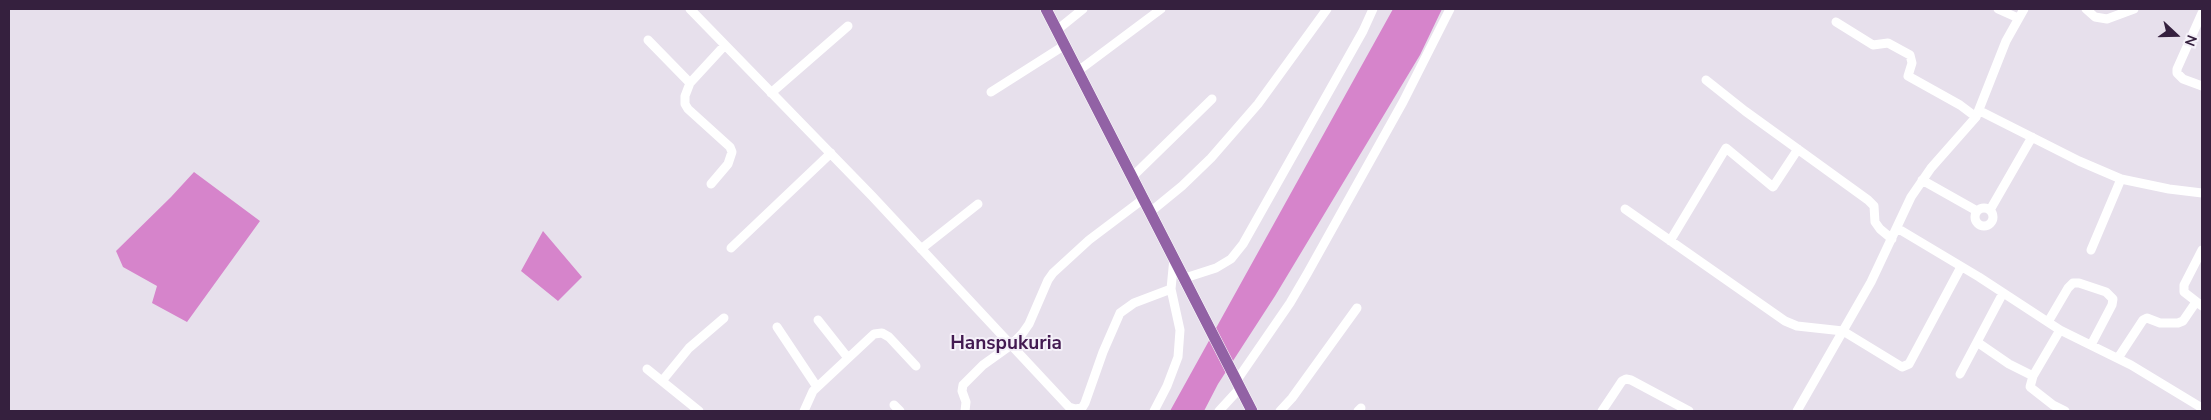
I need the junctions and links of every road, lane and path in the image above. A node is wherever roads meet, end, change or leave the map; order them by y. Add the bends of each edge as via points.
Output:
1 (690, 9) edge
2 (1046, 9) edge
3 (1083, 9) edge
4 (1161, 9) edge
5 (1327, 9) edge
6 (1373, 9) edge
7 (1450, 9) edge
8 (1998, 9) edge
9 (2024, 9) edge
10 (2086, 9) edge
11 (2134, 9) edge
12 (2202, 13) edge
13 (2018, 18) junction
14 (1836, 22) dead end
15 (848, 26) dead end
16 (1057, 30) junction
17 (648, 40) dead end
18 (725, 45) junction
19 (1065, 45) junction
20 (1078, 71) junction
21 (1706, 80) dead end
22 (690, 83) junction
23 (2202, 86) edge
24 (991, 92) dead end
25 (772, 93) junction
26 (1212, 99) dead end
27 (1978, 114) junction
28 (2032, 137) junction
29 (1798, 148) junction
30 (831, 154) junction
31 (1132, 178) junction
32 (2121, 178) junction
33 (1922, 180) junction
34 (711, 184) dead end
35 (2202, 193) edge
36 (1142, 200) junction
37 (978, 204) dead end
38 (1625, 209) dead end
39 (1990, 210) junction
40 (1977, 211) junction
41 (1149, 213) junction
42 (1897, 228) junction
43 (1892, 239) junction
44 (1670, 241) junction
45 (731, 248) dead end
46 (921, 250) junction
47 (2091, 250) dead end
48 (2202, 250) edge
49 (1174, 258) junction
50 (1961, 267) junction
51 (1185, 278) junction
52 (1171, 289) junction
53 (2003, 293) junction
54 (2199, 304) edge
55 (1357, 308) dead end
56 (724, 318) dead end
57 (818, 320) dead end
58 (2048, 322) junction
59 (777, 327) dead end
60 (2060, 330) junction
61 (1842, 331) junction
62 (1977, 342) junction
63 (1011, 345) junction
64 (2091, 345) junction
65 (848, 358) junction
66 (2118, 358) junction
67 (916, 366) dead end
68 (647, 369) dead end
69 (1960, 374) dead end
70 (2033, 376) junction
71 (1237, 380) junction
72 (662, 381) junction
73 (817, 387) junction
74 (2202, 408) edge
75 (1082, 410) edge
76 (699, 411) edge
77 (804, 411) edge
78 (964, 411) edge
79 (1154, 411) edge
80 (1219, 411) edge
81 (1252, 411) edge
82 (1280, 411) edge
83 (1602, 411) edge
84 (1689, 411) edge
85 (1797, 411) edge
86 (2064, 411) edge

1 - 18 street
2 - 16 main road
3 - 16 street
4 - 20 street
5 - 41 street via 1241,124 1206,163
6 - 51 street via 1243,244 1231,259 1216,268
7 - 71 street via 1403,102 1290,303
8 - 13 street
9 - 13 street
10 - 11 street via 2095,17 2107,19
12 - 23 street via 2177,69 2177,74 2183,79
13 - 27 street
14 - 27 street via 1873,45 1888,43 1910,55 1912,62 1908,76
15 - 25 street
16 - 19 main road
17 - 22 street
18 - 22 street
18 - 25 street
19 - 20 main road
19 - 24 street
20 - 31 main road
21 - 29 street
22 - 34 street via 685,104 732,152 728,164
25 - 30 street
26 - 31 street
27 - 28 street
27 - 33 street
28 - 32 street
28 - 39 street
29 - 43 street via 1868,200 1874,206 1875,222
29 - 44 street via 1773,188 1726,148
30 - 45 street
30 - 46 street
31 - 36 main road
32 - 35 street
32 - 47 street
33 - 40 street
33 - 42 street
36 - 41 main road
36 - 63 street via 1084,244 1053,273 1029,324
37 - 46 street
38 - 44 street
39 - 40 street via 1982,208
39 - 40 street via 1993,219 1984,226 1977,222
41 - 49 main road
42 - 43 street
42 - 50 street
43 - 61 street
44 - 61 street via 1785,321 1797,326
46 - 63 street
48 - 54 street via 2184,285 2184,292
49 - 51 main road
49 - 52 street
50 - 53 street
50 - 61 street via 1906,367
51 - 71 main road
52 - 75 street via 1134,303 1120,313
52 - 79 street via 1180,330 1178,356
53 - 58 street
53 - 62 street
54 - 66 street via 2178,323 2142,320
55 - 82 street
56 - 72 street via 689,348
57 - 65 street
58 - 60 street
58 - 64 street via 2073,283 2106,292 2113,298 2112,304
59 - 73 street
60 - 64 street
60 - 70 street
61 - 85 street
62 - 69 street
62 - 70 street
63 - 75 street via 1062,402
63 - 78 street via 983,365 963,385
64 - 66 street
65 - 67 street via 870,336 879,332 892,338
65 - 73 street
66 - 74 street
68 - 72 street
70 - 86 street via 2030,387
71 - 80 street
71 - 81 main road
72 - 76 street
73 - 77 street
83 - 84 street via 1622,380 1626,379

